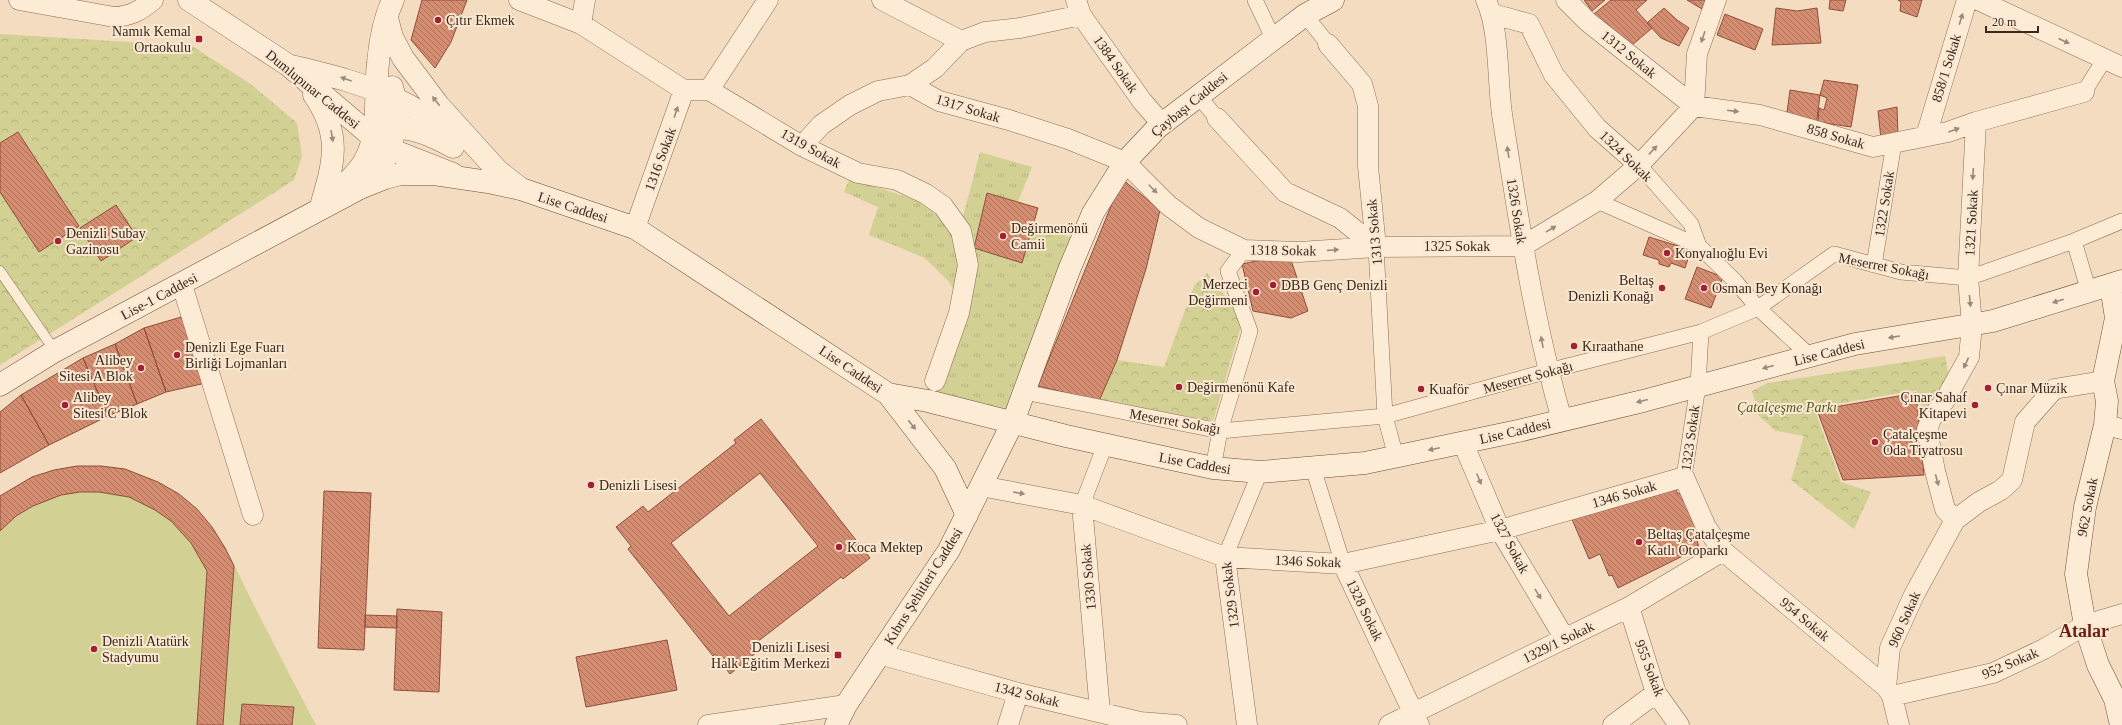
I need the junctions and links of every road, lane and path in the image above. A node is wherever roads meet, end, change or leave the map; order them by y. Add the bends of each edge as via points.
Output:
1 (19, 0) edge
2 (153, 0) edge
3 (189, 0) edge
4 (519, 0) edge
5 (585, 0) edge
6 (768, 0) edge
7 (882, 0) edge
8 (1256, 0) edge
9 (1332, 0) edge
10 (1566, 0) edge
11 (1716, 0) edge
12 (1967, 0) edge
13 (1978, 0) edge
14 (390, 7) edge
15 (1078, 7) edge
16 (1490, 7) edge
17 (1305, 15) junction
18 (581, 24) junction
19 (1273, 38) junction
20 (961, 41) junction
21 (1328, 44) joint
22 (2104, 60) junction
23 (2122, 67) edge
24 (295, 71) junction
25 (910, 85) junction
26 (684, 90) junction
27 (709, 90) junction
28 (2084, 92) joint
29 (386, 94) junction
30 (1198, 96) junction
31 (1694, 106) junction
32 (1217, 118) joint
33 (1976, 122) junction
34 (1162, 124) junction
35 (1926, 136) junction
36 (384, 141) junction
37 (1894, 143) junction
38 (802, 146) junction
39 (478, 150) junction
40 (1125, 162) junction
41 (1639, 165) junction
42 (498, 171) junction
43 (461, 178) junction
44 (360, 188) junction
45 (521, 189) junction
46 (1597, 202) junction
47 (319, 211) junction
48 (2122, 221) edge
49 (635, 228) junction
50 (2074, 241) junction
51 (1523, 246) junction
52 (1699, 246) junction
53 (1376, 247) junction
54 (1244, 250) junction
55 (1874, 265) junction
56 (0, 271) edge
57 (1968, 278) junction
58 (2116, 283) edge
59 (182, 285) junction
60 (2089, 292) junction
61 (1758, 308) junction
62 (2119, 319) edge
63 (1972, 324) junction
64 (1702, 332) junction
65 (55, 351) junction
66 (1810, 356) junction
67 (1548, 370) junction
68 (935, 381) dead end
69 (2103, 381) junction
70 (0, 385) edge
71 (1698, 386) junction
72 (1024, 392) junction
73 (888, 394) junction
74 (1385, 416) junction
75 (1562, 420) junction
76 (1013, 422) junction
77 (2114, 427) edge
78 (1220, 431) junction
79 (1464, 443) junction
80 (1105, 445) junction
81 (1396, 457) junction
82 (1212, 468) junction
83 (1313, 468) junction
84 (1260, 472) junction
85 (1684, 477) junction
86 (981, 486) junction
87 (1082, 505) junction
88 (253, 515) dead end
89 (967, 515) junction
90 (1955, 520) junction
91 (1500, 530) junction
92 (1723, 551) junction
93 (1225, 558) junction
94 (1343, 564) junction
95 (1629, 607) junction
96 (2122, 614) edge
97 (2085, 625) junction
98 (1565, 639) junction
99 (879, 654) junction
100 (1889, 691) junction
101 (1018, 693) junction
102 (1656, 693) junction
103 (846, 705) junction
104 (1100, 712) junction
105 (1417, 719) edge
106 (708, 725) edge
107 (836, 725) edge
108 (1008, 725) edge
109 (1177, 725) edge
110 (1247, 725) edge
111 (1389, 725) edge
112 (1613, 725) edge
113 (1679, 725) edge
114 (1899, 725) edge
115 (2121, 725) edge

1 - 2 street via 114,17 128,16
3 - 24 main road, Dumlupınar Caddesi
4 - 18 street
5 - 18 street
6 - 27 street
7 - 20 street
8 - 19 street
9 - 17 main road, Çaybaşı Caddesi
10 - 31 street, 1312 Sokak via 1588,22
11 -> 31 street via 1697,54
35 -> 12 street, 858/1 Sokak
13 -> 22 street
14 - 29 main road via 378,63
39 -> 14 main road via 439,106 403,58 392,37
15 - 20 street via 1020,28 985,32
15 - 34 street, 1384 Sokak via 1142,101
16 - 41 street, 1324 Sokak via 1529,24 1554,75 1597,128
51 -> 16 street, 1326 Sokak via 1500,98
17 - 19 main road, Çaybaşı Caddesi
17 - 21 street
18 - 26 street
19 - 30 main road, Çaybaşı Caddesi
20 - 25 street via 935,68
21 - 53 street, 1313 Sokak via 1362,84 1368,106 1368,166
22 - 23 street
22 - 28 street
29 -> 24 main road via 341,77
24 - 36 main road, Dumlupınar Caddesi via 353,122
24 -> 47 main road via 325,111 333,136 330,176
25 - 38 street via 878,91 850,105 821,124
25 - 40 street, 1317 Sokak via 939,101 1068,139
26 - 27 street
49 -> 26 street, 1316 Sokak
27 - 38 street, 1319 Sokak
28 - 33 street, 858 Sokak
29 - 36 main road
29 - 39 main road
30 - 32 street
30 - 34 main road, Çaybaşı Caddesi
31 -> 37 street, 858 Sokak via 1760,114 1873,147
41 -> 31 street
32 - 53 street via 1286,192 1340,218
35 -> 33 street, 858 Sokak via 1948,132
33 -> 57 street, 1321 Sokak
34 - 40 main road, Çaybaşı Caddesi
35 - 37 street, 858 Sokak
36 - 42 main road via 419,132 448,144
36 - 43 main road
36 - 44 main road via 380,170
36 - 47 main road
37 - 55 street, 1322 Sokak
38 - 68 street, 1319 Sokak via 858,173 898,180 926,194 943,206 961,231 968,266 959,313
39 - 42 main road
40 -> 54 street, 1318 Sokak via 1168,205 1199,228
40 - 72 main road, Çaybaşı Caddesi via 1093,213
41 - 46 street
41 - 52 street, 1324 Sokak via 1691,224
42 - 45 main road
43 - 44 main road, Lise Caddesi via 434,174 400,174
43 - 45 main road, Lise Caddesi
44 - 47 main road, Lise Caddesi
45 - 49 main road, Lise Caddesi
51 -> 46 street
46 - 52 street
47 - 59 main road, Lise-1 Caddesi
48 - 50 street, Meserret Sokağı
49 - 73 main road, Lise Caddesi
50 - 57 street, Meserret Sokağı
50 - 60 street
51 - 53 street, 1325 Sokak
67 -> 51 street, 1326 Sokak
52 - 61 street, 1324 Sokak
54 -> 53 street, 1318 Sokak via 1300,252
53 - 74 street, 1313 Sokak
54 - 78 street via 1228,271 1250,331
55 - 57 street, Meserret Sokağı via 1901,272
55 - 61 street, Meserret Sokağı via 1834,254
56 - 65 lane
57 -> 63 street, 1321 Sokak
58 - 60 main road, Lise Caddesi
58 - 62 main road, 962 Sokak
59 - 65 main road, Lise-1 Caddesi
59 - 88 street
60 -> 63 main road, Lise Caddesi via 1993,321
61 - 64 street, Meserret Sokağı
61 - 66 street, 1324 Sokak
62 - 69 main road, 962 Sokak
63 -> 66 main road, Lise Caddesi via 1855,344
63 -> 90 street, 1321 Sokak via 1969,357 1949,394 1931,419 1927,430 1945,509
64 - 67 street, Meserret Sokağı
64 - 71 street, 1323 Sokak
65 - 70 main road, Lise-1 Caddesi
66 -> 71 main road, Lise Caddesi
67 - 74 street, Meserret Sokağı
67 - 75 street, 1326 Sokak
69 - 77 main road, 962 Sokak
69 - 90 street via 2054,389 2026,422 2012,480
71 -> 75 main road, Lise Caddesi
71 - 85 street, 1323 Sokak
72 - 76 main road, Çaybaşı Caddesi
72 - 78 street, Meserret Sokağı
73 - 76 main road, Lise Caddesi
73 -> 89 main road via 945,468
74 - 78 street, Meserret Sokağı
74 - 81 street, 1313 Sokak
75 - 79 main road, Lise Caddesi
76 - 80 main road, Lise Caddesi
76 - 86 main road, Kıbrıs Şehitleri Caddesi
77 - 97 main road, 962 Sokak via 2085,508 2076,574
78 - 82 street
79 -> 81 main road, Lise Caddesi
79 -> 91 street, 1327 Sokak
80 - 82 main road, Lise Caddesi
80 - 87 street, 1330 Sokak
81 - 83 main road, Lise Caddesi
82 - 84 main road, Lise Caddesi
83 - 84 main road, Lise Caddesi
83 - 94 street, 1328 Sokak
84 - 93 street, 1329 Sokak
85 - 91 street, 1346 Sokak
85 - 92 street, 1323 Sokak via 1706,527
86 -> 87 street, 1346 Sokak
86 - 89 main road, Kıbrıs Şehitleri Caddesi
87 - 93 street, 1346 Sokak
87 - 104 street, 1330 Sokak
89 - 99 main road, Kıbrıs Şehitleri Caddesi via 949,550
90 - 100 street, 960 Sokak via 1914,596 1890,648
91 - 94 street, 1346 Sokak
91 -> 98 street, 1327 Sokak
92 - 95 street, 1329/1 Sokak
92 - 100 street, 954 Sokak
93 - 94 street, 1346 Sokak
93 - 110 street, 1329 Sokak
94 - 105 street, 1328 Sokak
95 - 98 street, 1329/1 Sokak
95 - 102 street, 955 Sokak
96 - 97 street, 952 Sokak
97 - 100 street, 952 Sokak via 2044,649 1994,673
97 - 115 main road, 962 Sokak via 2098,665 2115,699
98 - 105 street, 1329/1 Sokak
99 - 101 street, 1342 Sokak
99 - 103 main road, Kıbrıs Şehitleri Caddesi
100 - 114 street, 960 Sokak
101 - 104 street, 1342 Sokak
101 - 108 street
102 - 112 street
102 - 113 street, 955 Sokak
103 - 106 street
103 - 107 main road, Kıbrıs Şehitleri Caddesi
104 - 109 street, 1342 Sokak via 1140,722
105 - 111 street, 1329/1 Sokak

